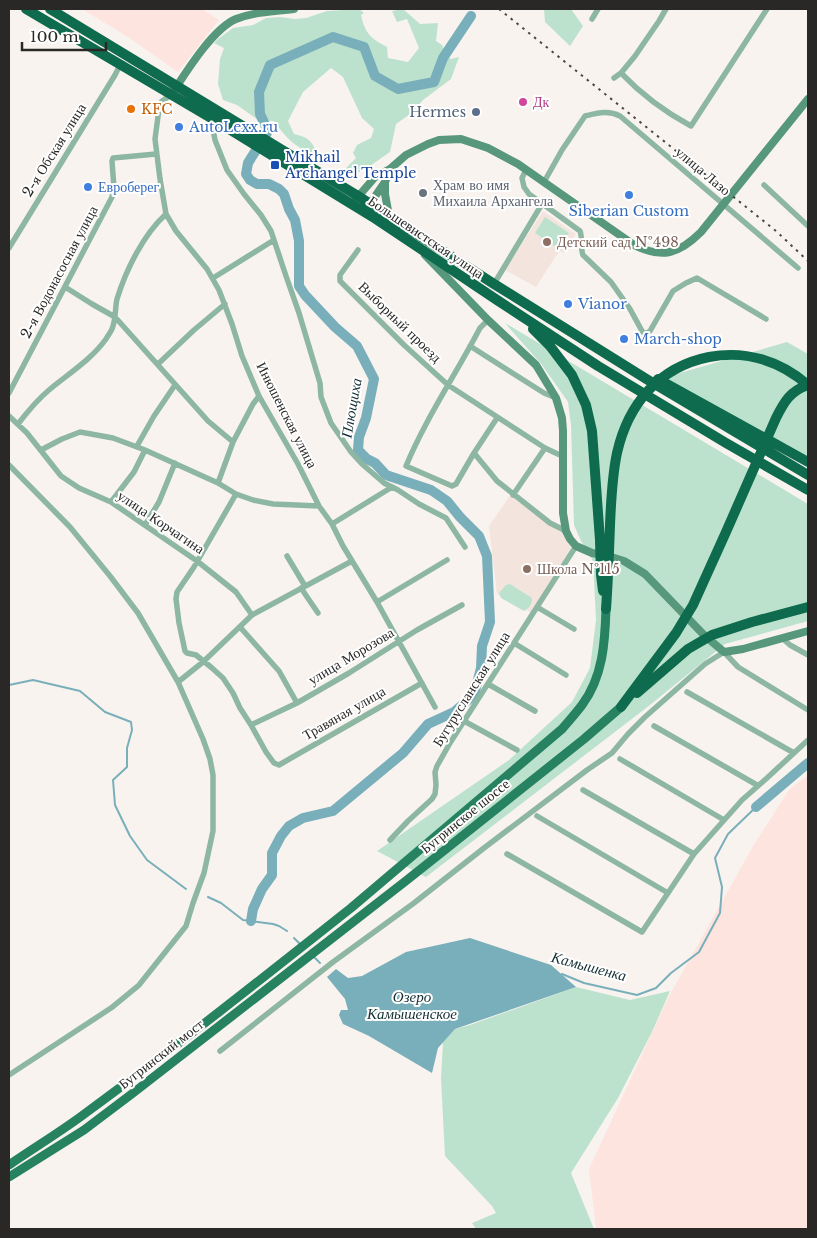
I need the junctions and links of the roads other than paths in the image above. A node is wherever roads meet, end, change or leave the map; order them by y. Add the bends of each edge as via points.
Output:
1 (26, 9) edge
2 (50, 9) edge
3 (294, 9) edge
4 (598, 9) edge
5 (666, 9) edge
6 (767, 9) edge
7 (592, 19) dead end
8 (126, 54) junction
9 (120, 65) junction
10 (621, 74) junction
11 (614, 78) dead end
12 (174, 90) junction
13 (808, 99) edge
14 (211, 118) junction
15 (249, 135) junction
16 (156, 154) junction
17 (390, 169) junction
18 (526, 170) junction
19 (385, 182) junction
20 (544, 182) junction
21 (764, 185) dead end
22 (342, 186) junction
23 (367, 186) junction
24 (355, 200) junction
25 (542, 204) junction
26 (367, 208) junction
27 (166, 214) junction
28 (388, 216) junction
29 (808, 226) edge
30 (274, 240) junction
31 (417, 247) junction
32 (9, 248) edge
33 (358, 250) dead end
34 (798, 268) dead end
35 (212, 278) junction
36 (494, 284) junction
37 (65, 287) junction
38 (225, 304) junction
39 (514, 312) junction
40 (115, 317) junction
41 (766, 319) dead end
42 (488, 320) junction
43 (573, 334) junction
44 (470, 346) junction
45 (158, 364) junction
46 (175, 385) junction
47 (448, 385) junction
48 (808, 385) edge
49 (9, 393) edge
50 (259, 396) junction
51 (556, 398) junction
52 (9, 416) edge
53 (497, 418) junction
54 (18, 424) junction
55 (233, 442) junction
56 (136, 446) junction
57 (545, 448) junction
58 (41, 450) junction
59 (145, 450) junction
60 (474, 453) junction
61 (562, 456) junction
62 (808, 462) edge
63 (175, 463) junction
64 (9, 465) edge
65 (808, 475) edge
66 (218, 483) junction
67 (392, 487) junction
68 (808, 490) edge
69 (236, 494) junction
70 (513, 495) junction
71 (111, 502) junction
72 (319, 506) junction
73 (332, 524) junction
74 (145, 525) junction
75 (566, 531) junction
76 (605, 540) junction
77 (576, 546) junction
78 (465, 548) dead end
79 (287, 556) dead end
80 (447, 560) dead end
81 (197, 561) junction
82 (352, 561) junction
83 (303, 587) junction
84 (377, 602) junction
85 (462, 605) dead end
86 (537, 607) junction
87 (808, 607) edge
88 (606, 609) joint
89 (318, 613) dead end
90 (252, 615) junction
91 (240, 627) junction
92 (574, 629) dead end
93 (808, 631) edge
94 (782, 638) junction
95 (398, 641) junction
96 (514, 643) junction
97 (724, 652) junction
98 (808, 656) edge
99 (203, 662) junction
100 (566, 676) dead end
101 (178, 682) junction
102 (422, 683) junction
103 (488, 684) junction
104 (687, 692) dead end
105 (297, 703) junction
106 (435, 707) dead end
107 (621, 707) junction
108 (808, 710) edge
109 (535, 711) dead end
110 (464, 721) junction
111 (251, 725) junction
112 (654, 726) dead end
113 (808, 740) edge
114 (517, 750) dead end
115 (794, 753) junction
116 (620, 759) dead end
117 (757, 785) junction
118 (583, 790) dead end
119 (537, 816) dead end
120 (724, 820) junction
121 (390, 840) dead end
122 (507, 854) dead end
123 (694, 854) junction
124 (668, 893) junction
125 (324, 944) joint
126 (220, 1050) dead end
127 (9, 1075) edge
128 (9, 1165) edge
129 (9, 1177) edge

1 - 9 highway, Большевистская улица
2 - 8 highway, Большевистская улица
3 - 12 street via 246,16 229,23 218,31
4 - 7 street
5 - 10 street
6 - 10 street, улица Лазо via 691,126 672,116
8 - 9 street, 2-я Обская улица
8 - 12 highway, Большевистская улица
9 - 12 highway, Большевистская улица
9 - 32 street, 2-я Обская улица
10 - 11 street
12 - 14 highway, Большевистская улица
12 - 15 highway, Большевистская улица
12 - 16 street, Инюшенская улица via 158,109
13 - 20 street via 701,232 673,252 658,253 634,245
14 - 15 highway, Большевистская улица
14 - 30 street via 215,140 227,170 261,215
15 - 22 highway, Большевистская улица via 270,142
15 - 24 highway, Большевистская улица via 263,150
16 - 27 street, Инюшенская улица
16 - 37 street, 2-я Водонасосная улица via 113,158 112,197
17 - 18 street via 406,155 428,144 461,139 495,151
17 - 19 street
17 - 23 street
18 - 20 street
18 - 25 street via 522,178 524,187
19 - 26 street
19 - 28 street
20 - 34 street, улица Лазо via 585,116 613,112
21 - 29 street
22 - 23 street
22 - 24 highway, Большевистская улица
23 - 24 street
24 - 26 highway, Большевистская улица
25 - 36 street
25 - 41 street via 580,231 583,256 611,282 642,331 650,331 673,292 698,278
26 - 28 highway, Большевистская улица
26 - 31 highway, Большевистская улица
27 - 35 street, Инюшенская улица
27 - 40 street via 132,261 117,300
28 - 36 highway, Большевистская улица
30 - 35 street
30 - 67 street via 331,423 362,464
31 - 39 highway, Большевистская улица
31 - 42 street
33 - 47 street, Выборный проезд via 340,275 340,281
35 - 38 street, Инюшенская улица
36 - 43 highway, Большевистская улица
37 - 40 street
37 - 49 street, 2-я Водонасосная улица
38 - 45 street
38 - 50 street, Инюшенская улица
39 - 68 highway, Большевистская улица via 598,366
39 - 76 highway via 556,353 572,375 586,405
40 - 45 street
40 - 54 street via 112,329 100,348 49,390
42 - 44 street
42 - 51 street via 536,364
43 - 62 highway
43 - 65 highway, Большевистская улица
44 - 47 street
44 - 51 street
45 - 46 street
46 - 55 street via 208,421
46 - 56 street
47 - 53 street
47 - 60 street via 416,441 406,466 452,486
48 - 76 highway via 795,373 771,361 722,354 699,359 658,380 641,398 626,424 617,452
48 - 107 highway via 785,400 693,605
50 - 55 street
50 - 72 street, Инюшенская улица
51 - 61 street via 562,425
52 - 54 street, улица Корчагина
53 - 57 street
53 - 60 street
54 - 58 street, улица Корчагина
55 - 66 street
56 - 58 street via 80,432
56 - 59 street
57 - 61 street
57 - 70 street
58 - 71 street, улица Корчагина via 61,476
59 - 63 street
59 - 71 street via 134,472
60 - 70 street
61 - 75 street
63 - 66 street
63 - 74 street via 159,502
64 - 101 street via 70,527 110,576 138,613
66 - 69 street
67 - 73 street
67 - 78 street via 446,518
69 - 72 street via 273,504
69 - 81 street
70 - 75 street
71 - 74 street, улица Корчагина
72 - 73 street, Инюшенская улица
73 - 82 street, Инюшенская улица
74 - 81 street, улица Корчагина
75 - 77 street
76 - 88 highway
77 - 86 street, Бугурусланская улица
77 - 97 street via 624,561 645,574
79 - 83 street
80 - 84 street
81 - 90 street, улица Корчагина via 227,583
81 - 99 street via 177,592 176,599 185,651
82 - 83 street
82 - 84 street, Инюшенская улица
83 - 89 street
83 - 90 street
84 - 95 street, Инюшенская улица
85 - 95 street, улица Морозова
86 - 92 street
86 - 96 street, Бугурусланская улица
87 - 107 highway via 712,635 688,649
88 - 128 main road via 603,653 596,680 583,704 562,729 317,935 163,1056
90 - 91 street
91 - 99 street
91 - 105 street via 279,671
93 - 94 street
94 - 97 street via 743,650
94 - 98 street
95 - 102 street, Инюшенская улица
95 - 105 street, улица Морозова
96 - 100 street
96 - 103 street, Бугурусланская улица
97 - 108 street via 738,667
97 - 126 street via 705,664 645,717 612,753
99 - 101 street
99 - 111 street via 223,678
101 - 127 street via 214,775 213,831 204,873 186,926 139,985 111,1008
102 - 106 street, Инюшенская улица
102 - 111 street, Травяная улица via 279,765 270,758
103 - 109 street
103 - 110 street, Бугурусланская улица
104 - 115 street
105 - 111 street, улица Морозова
107 - 125 main road, Бугринское шоссе
110 - 114 street
110 - 121 street, Бугурусланская улица via 437,766 432,799
112 - 117 street
113 - 115 street
115 - 117 street
116 - 120 street
117 - 120 street
118 - 123 street
119 - 124 street
120 - 123 street
122 - 124 street via 642,932
123 - 124 street
125 - 129 main road, Бугринский мост via 84,1130

